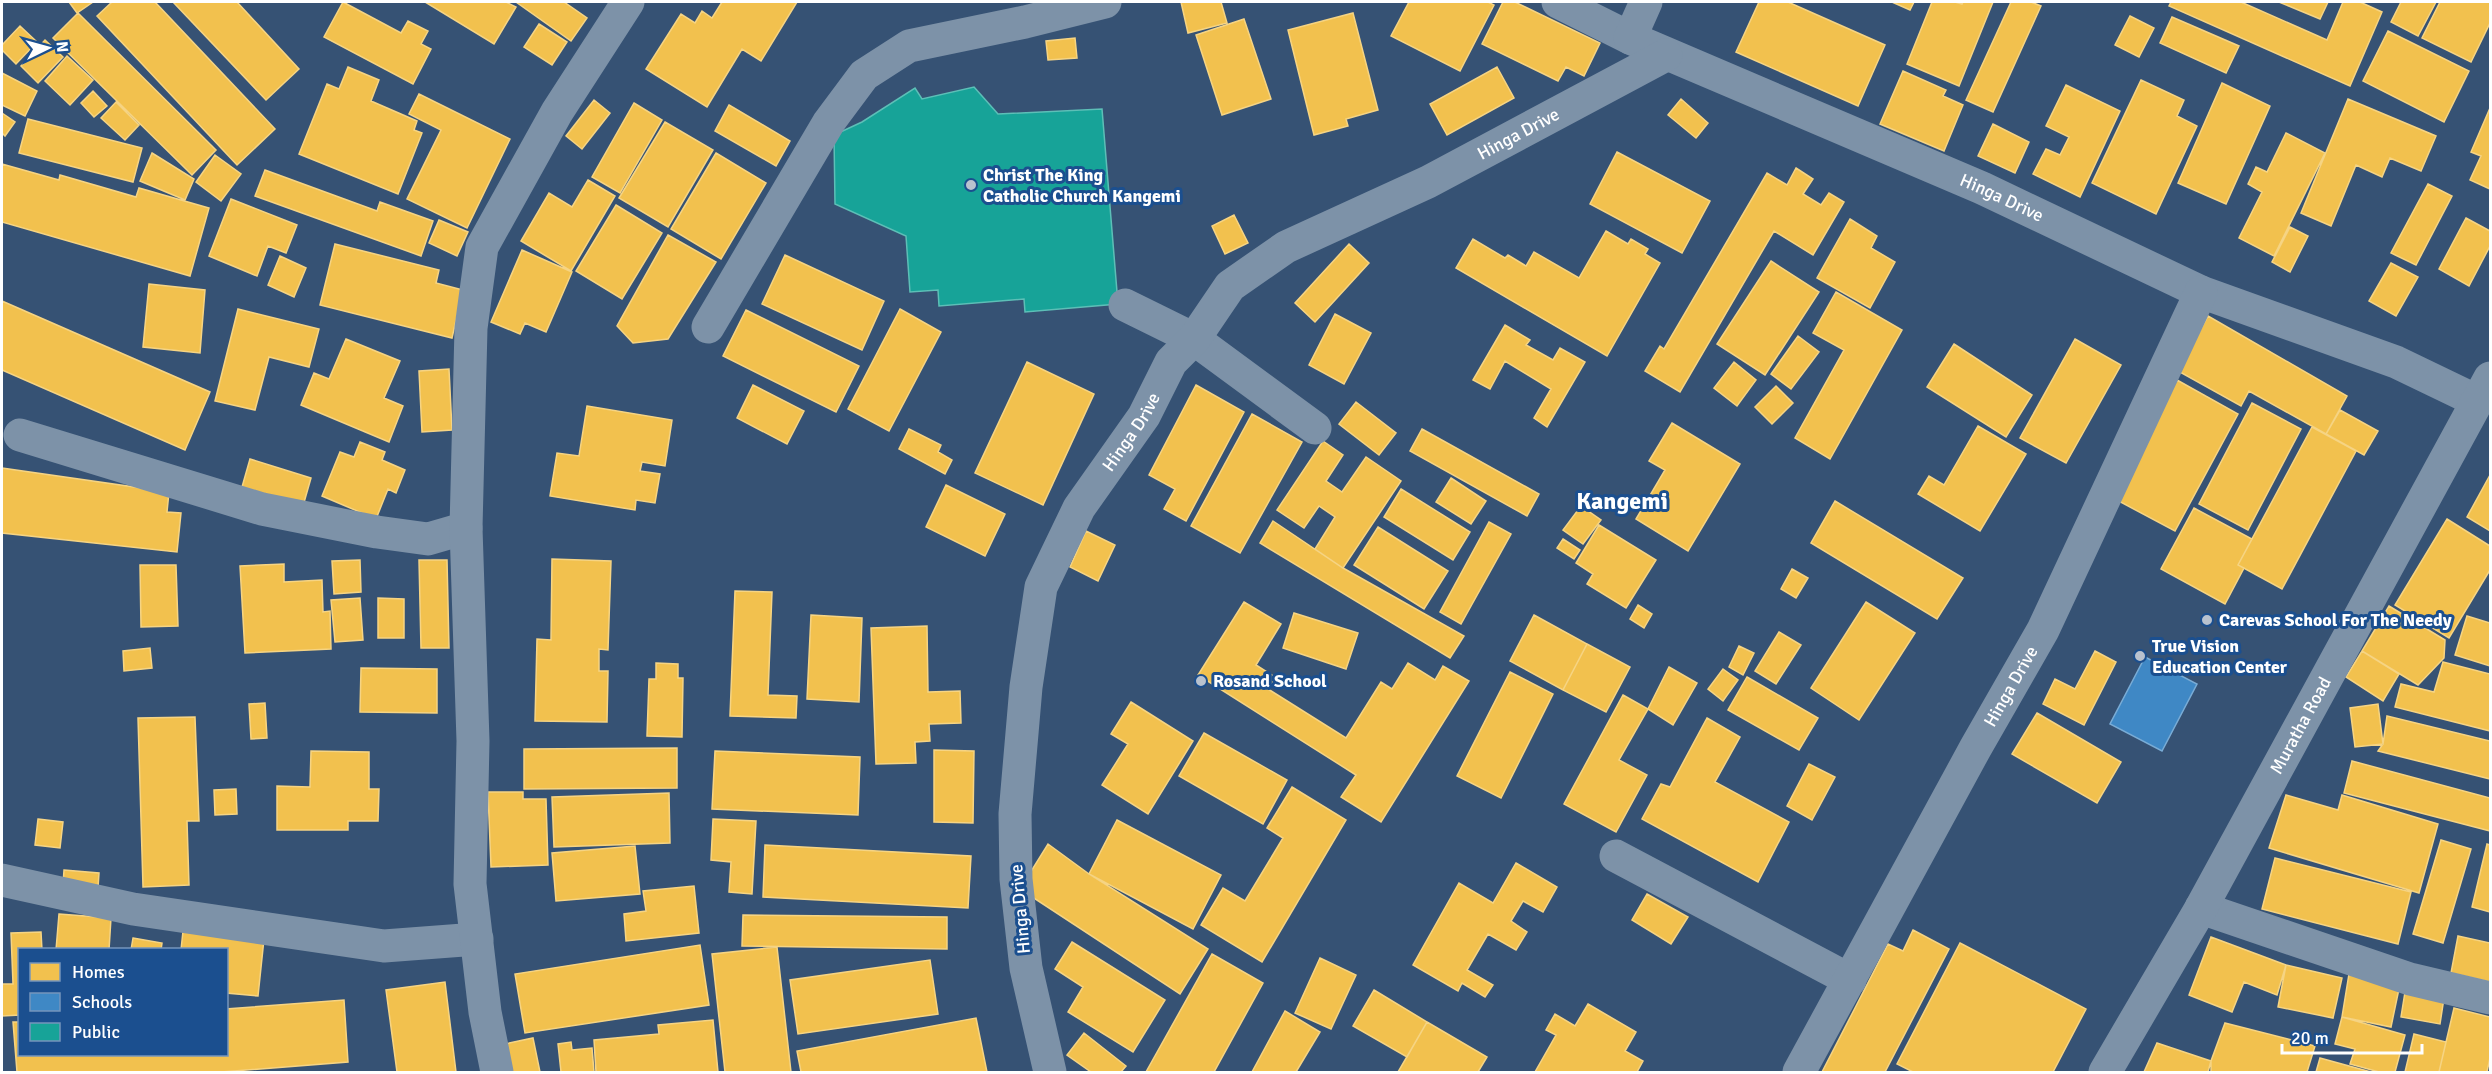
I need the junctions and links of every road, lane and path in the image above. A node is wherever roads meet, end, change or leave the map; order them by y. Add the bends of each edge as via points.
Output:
1 (628, 2) edge
2 (1105, 2) edge
3 (1558, 2) edge
4 (1646, 2) edge
5 (1630, 38) junction
6 (1666, 55) junction
7 (2201, 292) junction
8 (1125, 305) dead end
9 (708, 327) dead end
10 (1194, 339) junction
11 (2484, 389) edge
12 (1315, 428) dead end
13 (20, 435) dead end
14 (466, 528) junction
15 (1616, 856) dead end
16 (2, 880) edge
17 (2201, 908) junction
18 (477, 939) junction
19 (1850, 980) junction
20 (2490, 998) edge
21 (497, 1072) edge
22 (1050, 1072) edge
23 (1799, 1072) edge
24 (2105, 1072) edge

1 - 14 street via 557,112 482,247 471,328
2 - 9 street via 909,46 864,75 829,122
3 - 5 street, Hinga Drive
4 - 5 street
5 - 6 street, Hinga Drive
6 - 7 street, Hinga Drive via 1982,188
6 - 10 street, Hinga Drive via 1428,182 1286,248 1230,286
7 - 11 street, Hinga Drive
7 - 19 street, Hinga Drive via 2043,630
8 - 10 street
10 - 12 street
10 - 22 street, Hinga Drive via 1171,362 1144,416 1079,508 1041,587 1026,687 1015,814 1016,879 1026,968
11 - 17 street, Muratha Road
13 - 14 street via 262,509 428,539
14 - 18 street via 472,741 470,884
15 - 19 street
16 - 18 street via 133,909 384,946
17 - 20 street via 2410,979
17 - 24 street, Muratha Road
18 - 21 street via 484,1012
19 - 23 street, Hinga Drive

